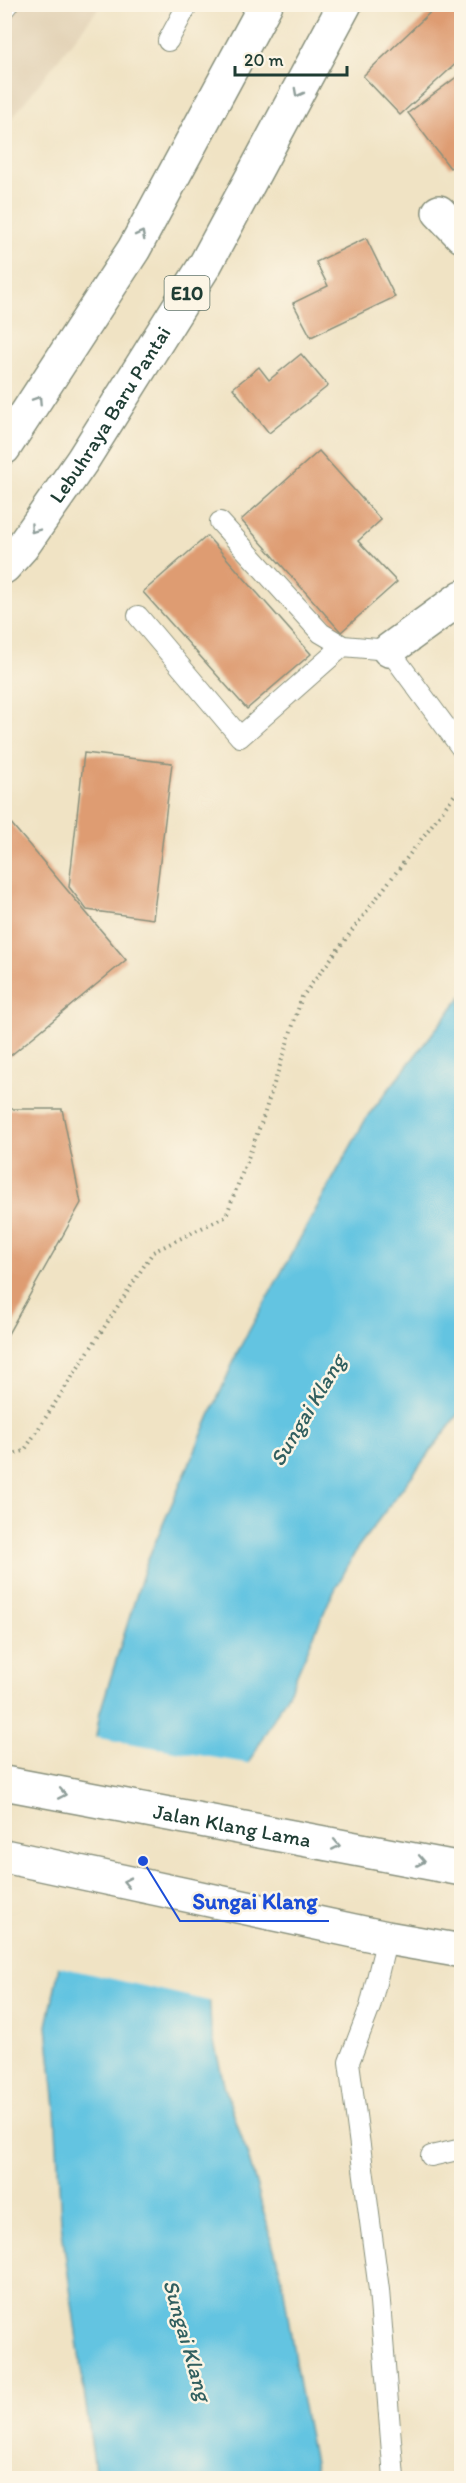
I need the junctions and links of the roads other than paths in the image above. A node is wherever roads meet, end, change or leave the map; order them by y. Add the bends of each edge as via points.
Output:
1 (8, 4) edge
2 (188, 4) edge
3 (266, 4) edge
4 (345, 4) edge
5 (4, 9) edge
6 (168, 41) dead end
7 (439, 212) dead end
8 (462, 236) edge
9 (4, 448) edge
10 (220, 522) dead end
11 (4, 567) edge
12 (462, 597) edge
13 (138, 616) dead end
14 (343, 646) junction
15 (389, 650) junction
16 (462, 749) edge
17 (4, 1783) edge
18 (4, 1856) edge
19 (462, 1869) edge
20 (378, 1936) junction
21 (462, 1951) edge
22 (462, 2150) edge
23 (431, 2156) dead end
24 (394, 2478) edge

1 - 5 lane
2 - 6 lane
9 -> 3 main road via 134,249
4 -> 11 main road, Lebuhraya Baru Pantai / E10 via 205,265 82,461
7 - 8 main road
10 - 14 lane via 321,633
12 - 15 main road
13 - 14 lane via 240,737
14 - 15 lane
15 - 16 lane
17 -> 19 main road, Jalan Klang Lama
20 -> 18 main road
20 - 21 main road
20 - 24 lane via 370,2007 349,2062 379,2290
22 - 23 lane

